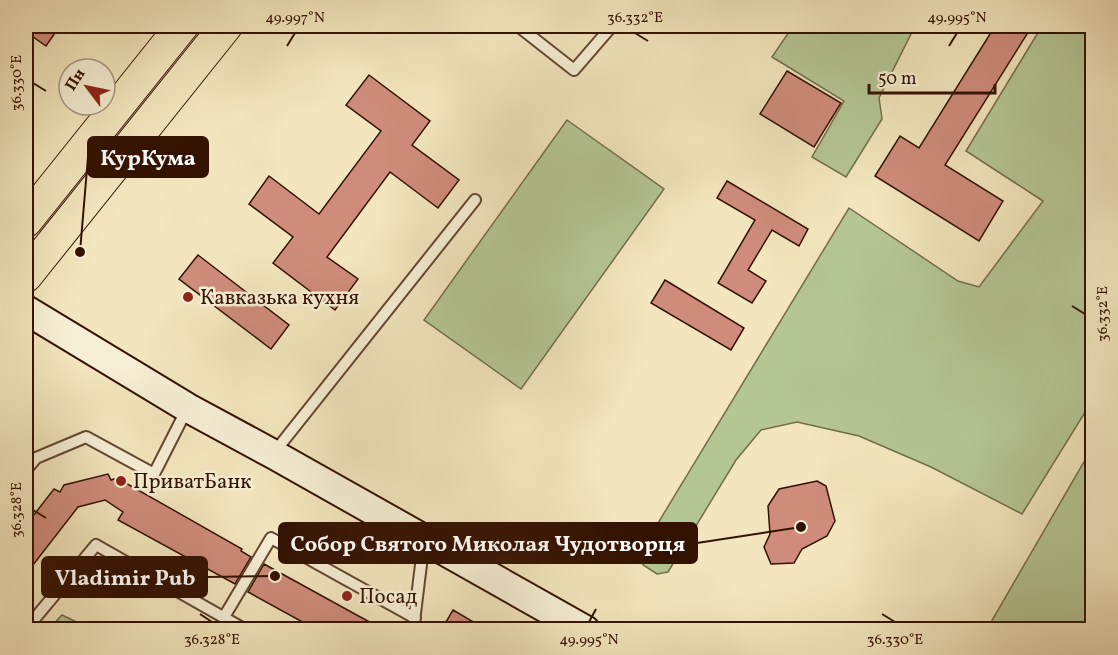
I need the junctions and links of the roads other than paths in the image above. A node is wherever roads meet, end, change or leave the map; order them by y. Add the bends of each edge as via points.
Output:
1 (182, 26) edge
2 (226, 26) edge
3 (518, 26) edge
4 (612, 26) edge
5 (475, 200) dead end
6 (26, 221) edge
7 (26, 276) edge
8 (26, 310) edge
9 (188, 408) junction
10 (273, 454) junction
11 (26, 470) edge
12 (424, 539) junction
13 (224, 617) junction
14 (415, 618) junction
15 (26, 629) edge
16 (246, 630) edge
17 (413, 630) edge
18 (585, 630) edge

1 - 6 main road
2 - 7 main road
3 - 4 lane via 574,70
5 - 10 lane
8 - 9 main road
9 - 10 main road
9 - 11 lane via 154,474 87,437 36,458
10 - 12 main road
12 - 14 lane
12 - 18 main road
13 - 14 lane via 271,538
13 - 15 lane via 96,545
13 - 16 lane
14 - 17 lane

